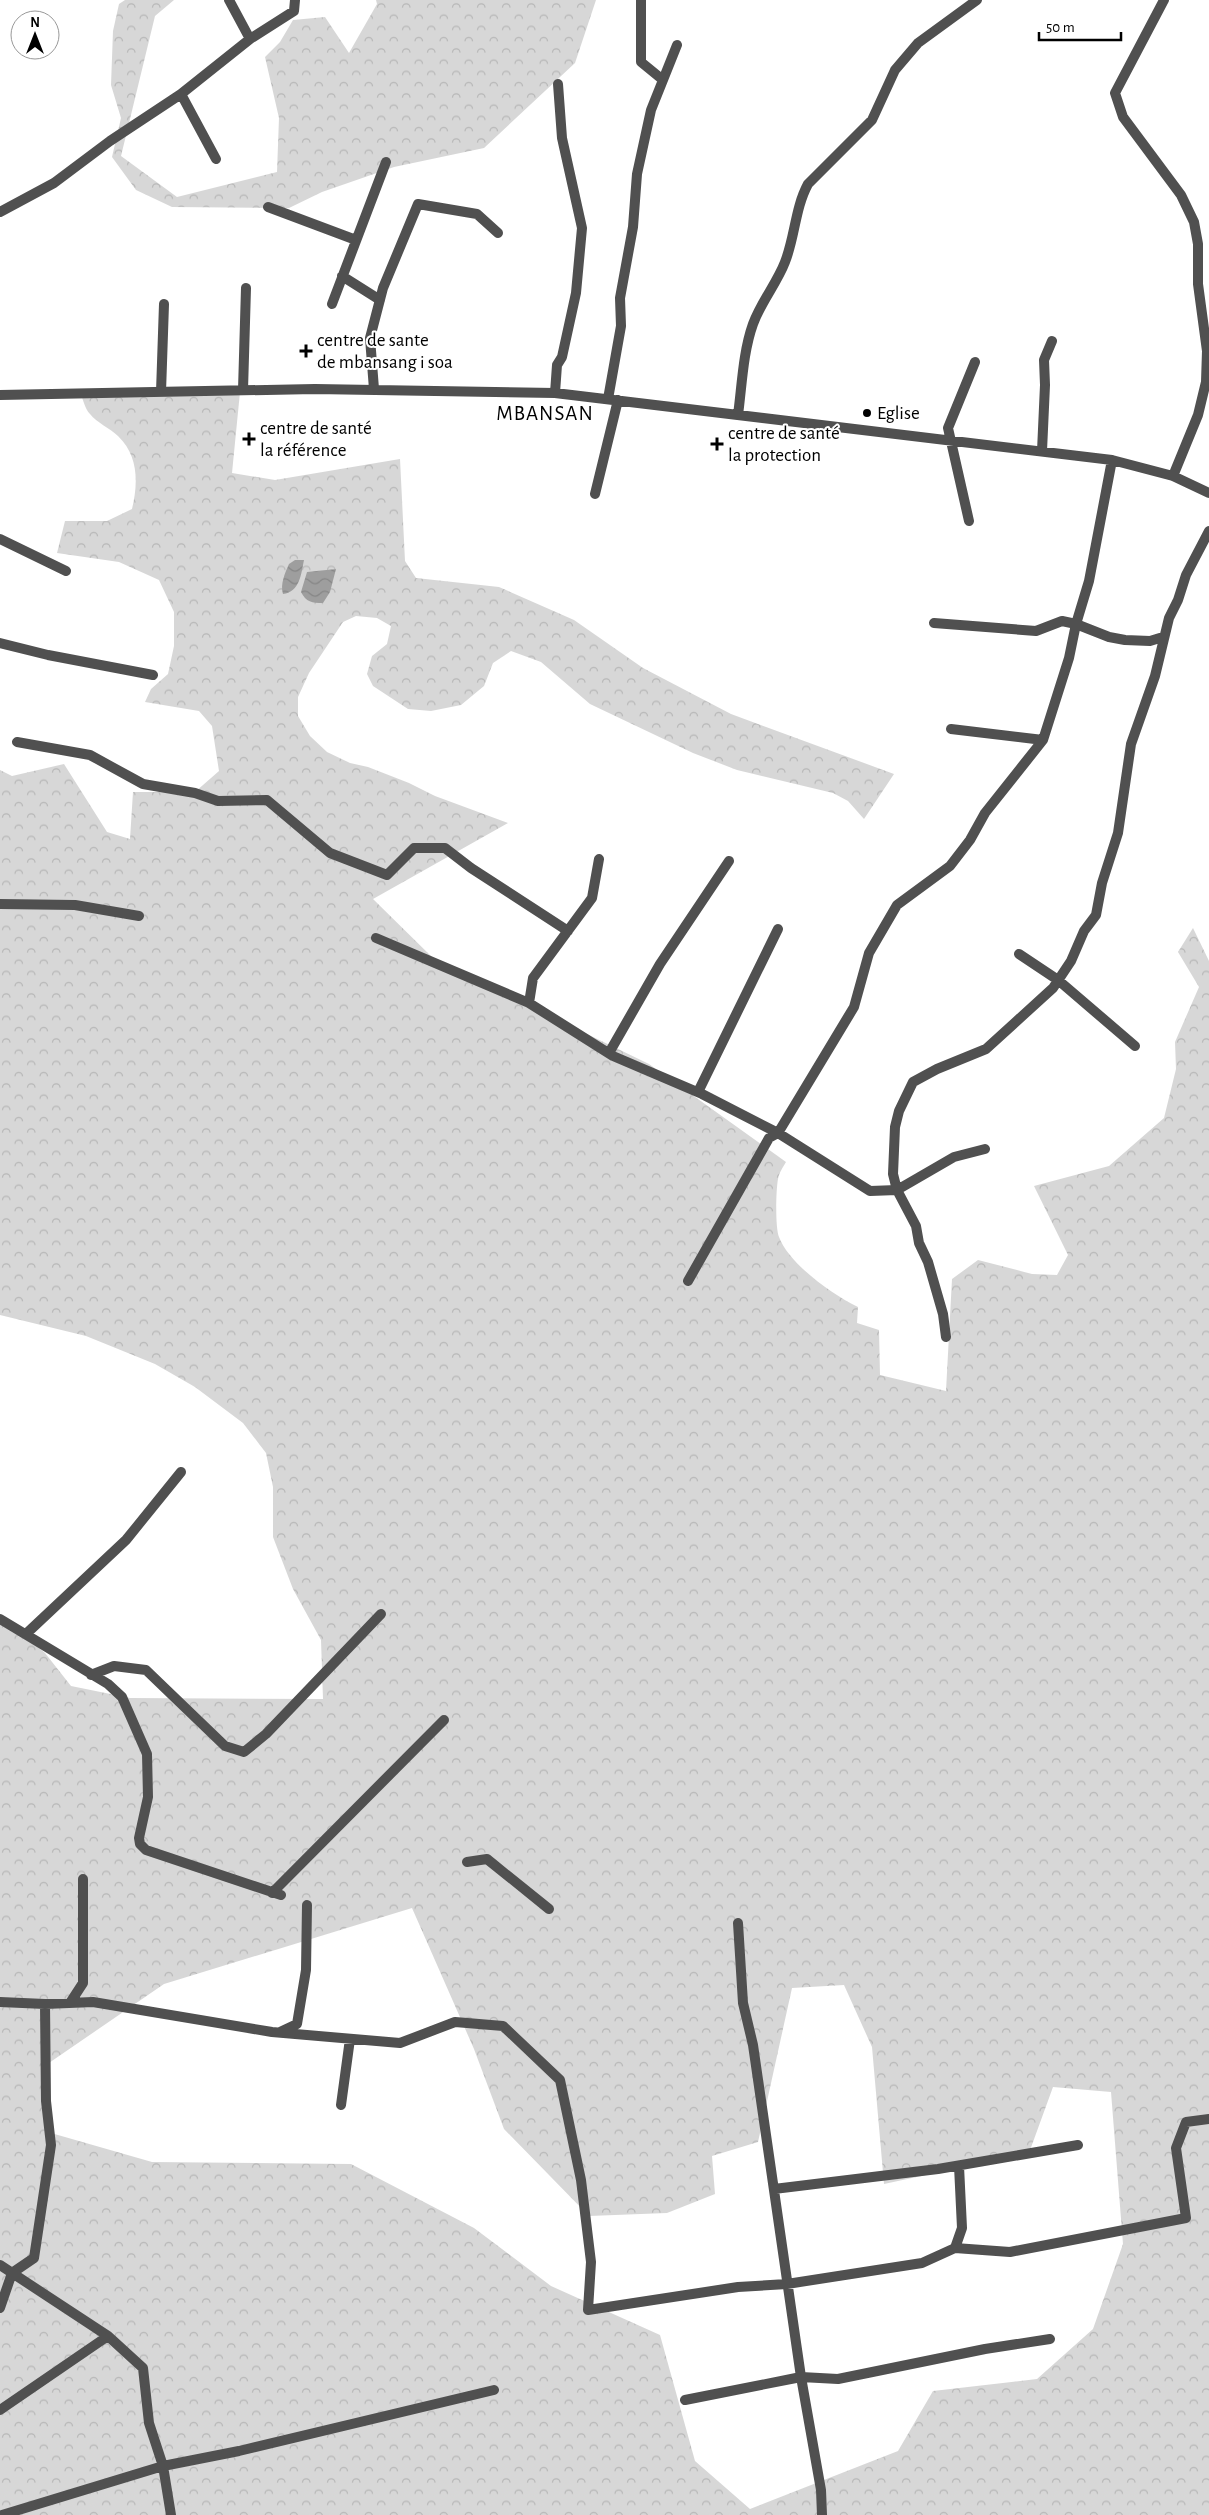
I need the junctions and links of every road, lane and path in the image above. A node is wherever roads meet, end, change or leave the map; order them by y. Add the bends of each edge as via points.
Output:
1 (229, 0) edge
2 (296, 0) edge
3 (641, 0) edge
4 (977, 0) edge
5 (1164, 0) edge
6 (250, 39) junction
7 (677, 45) dead end
8 (663, 80) junction
9 (558, 84) dead end
10 (181, 94) junction
11 (216, 160) dead end
12 (386, 162) dead end
13 (268, 207) dead end
14 (0, 212) edge
15 (498, 233) dead end
16 (356, 240) junction
17 (342, 276) junction
18 (246, 288) dead end
19 (380, 300) junction
20 (164, 304) dead end
21 (332, 304) dead end
22 (1052, 341) dead end
23 (975, 362) dead end
24 (243, 390) junction
25 (374, 390) junction
26 (161, 392) junction
27 (555, 393) junction
28 (0, 395) edge
29 (613, 399) junction
30 (738, 415) junction
31 (951, 441) junction
32 (1042, 451) junction
33 (1112, 460) junction
34 (1173, 476) junction
35 (1209, 493) edge
36 (595, 494) dead end
37 (968, 520) dead end
38 (1209, 531) edge
39 (0, 539) edge
40 (66, 571) dead end
41 (934, 623) dead end
42 (1076, 624) junction
43 (1163, 638) junction
44 (0, 643) edge
45 (153, 675) dead end
46 (951, 729) dead end
47 (1043, 740) junction
48 (16, 742) dead end
49 (599, 859) dead end
50 (729, 861) dead end
51 (0, 904) edge
52 (138, 916) dead end
53 (778, 929) dead end
54 (568, 931) junction
55 (376, 938) dead end
56 (1019, 954) dead end
57 (1058, 980) junction
58 (529, 1003) junction
59 (1135, 1046) dead end
60 (609, 1053) junction
61 (698, 1092) junction
62 (778, 1133) junction
63 (985, 1149) dead end
64 (897, 1190) junction
65 (688, 1281) dead end
66 (946, 1337) dead end
67 (181, 1472) dead end
68 (381, 1614) dead end
69 (0, 1619) edge
70 (27, 1633) junction
71 (91, 1675) junction
72 (444, 1720) dead end
73 (467, 1862) dead end
74 (83, 1879) dead end
75 (307, 1905) dead end
76 (549, 1909) dead end
77 (738, 1923) dead end
78 (0, 2002) edge
79 (70, 2003) junction
80 (45, 2004) junction
81 (279, 2033) junction
82 (350, 2039) junction
83 (341, 2105) dead end
84 (1209, 2119) edge
85 (1078, 2145) dead end
86 (959, 2166) junction
87 (774, 2189) junction
88 (955, 2248) junction
89 (0, 2265) edge
90 (12, 2273) junction
91 (787, 2284) junction
92 (0, 2308) edge
93 (108, 2336) junction
94 (1050, 2339) dead end
95 (801, 2377) junction
96 (494, 2390) dead end
97 (685, 2400) dead end
98 (0, 2410) edge
99 (163, 2466) junction
100 (2, 2515) edge
101 (171, 2515) edge
102 (822, 2515) edge

1 - 6 street
2 - 6 street via 294,11
3 - 8 street via 641,62
4 - 30 street via 918,43 895,70 872,120 808,184 802,195 785,263 753,325
5 - 34 street via 1115,93 1123,117 1181,195 1194,222 1198,244 1198,284 1207,351 1206,382 1198,414
6 - 10 street
7 - 8 street
8 - 29 street via 651,110 637,174 633,227 620,298 621,326
9 - 27 street via 562,138 582,228 576,293 562,357 557,365
10 - 11 street
10 - 14 street via 54,183
12 - 16 street
13 - 16 street
15 - 19 street via 477,214 418,204
16 - 17 street
17 - 19 street
17 - 21 street
18 - 24 street
19 - 25 street via 370,338
20 - 26 street
22 - 32 street via 1044,360
23 - 31 street via 948,428
24 - 25 street
24 - 26 street
25 - 27 street
26 - 28 street
27 - 29 street
29 - 30 street
29 - 36 street
30 - 31 street
31 - 32 street
31 - 37 street
32 - 33 street
33 - 34 street
33 - 42 street via 1089,581
34 - 35 street
38 - 43 street via 1186,575
39 - 40 street
41 - 42 street via 1036,631 1062,621
42 - 43 street via 1090,632 1125,640
42 - 47 street via 1069,658
43 - 57 street via 1155,676 1131,744 1118,832 1102,882 1096,915
44 - 45 street
46 - 47 street
47 - 62 street via 986,813 950,866 897,905 869,953 854,1007
48 - 54 street via 90,756 143,784 195,793 218,801 267,800 330,853 387,876 414,848 445,848
49 - 54 street via 592,898
50 - 60 street via 660,964
51 - 52 street via 75,905
53 - 61 street
54 - 58 street via 533,978
55 - 58 street
56 - 57 street
57 - 59 street
57 - 64 street via 986,1049 913,1082 895,1128 893,1174
58 - 60 street
60 - 61 street
61 - 62 street
62 - 64 street via 870,1191
62 - 65 street via 769,1138
63 - 64 street via 954,1157
64 - 66 street via 916,1226 943,1314
67 - 70 street via 126,1540
68 - 71 street via 266,1734 244,1752 225,1746 146,1670 114,1666
69 - 70 street
70 - 71 street
71 - 72 street via 122,1697 147,1754 148,1796 140,1844 146,1850 277,1894
73 - 76 street via 487,1859
74 - 79 street via 83,1983
75 - 81 street via 306,1970 298,2024
77 - 87 street via 743,2003 753,2045
78 - 80 street
79 - 80 street
79 - 81 street via 93,2002
80 - 90 street via 46,2100 51,2146 34,2258
81 - 82 street
82 - 83 street
82 - 91 street via 400,2043 456,2022 503,2026 560,2080 587,2226 591,2262 588,2310 738,2287
84 - 88 street via 1186,2122 1176,2148 1186,2218 1010,2252
85 - 86 street
86 - 87 street
86 - 88 street via 962,2228
87 - 91 street
88 - 91 street via 922,2263
89 - 90 street
90 - 92 street
90 - 93 street
91 - 95 street
93 - 98 street
93 - 99 street via 142,2368 149,2423
94 - 95 street via 838,2379
95 - 97 street
95 - 102 street via 822,2490
96 - 99 street
99 - 100 street
99 - 101 street

